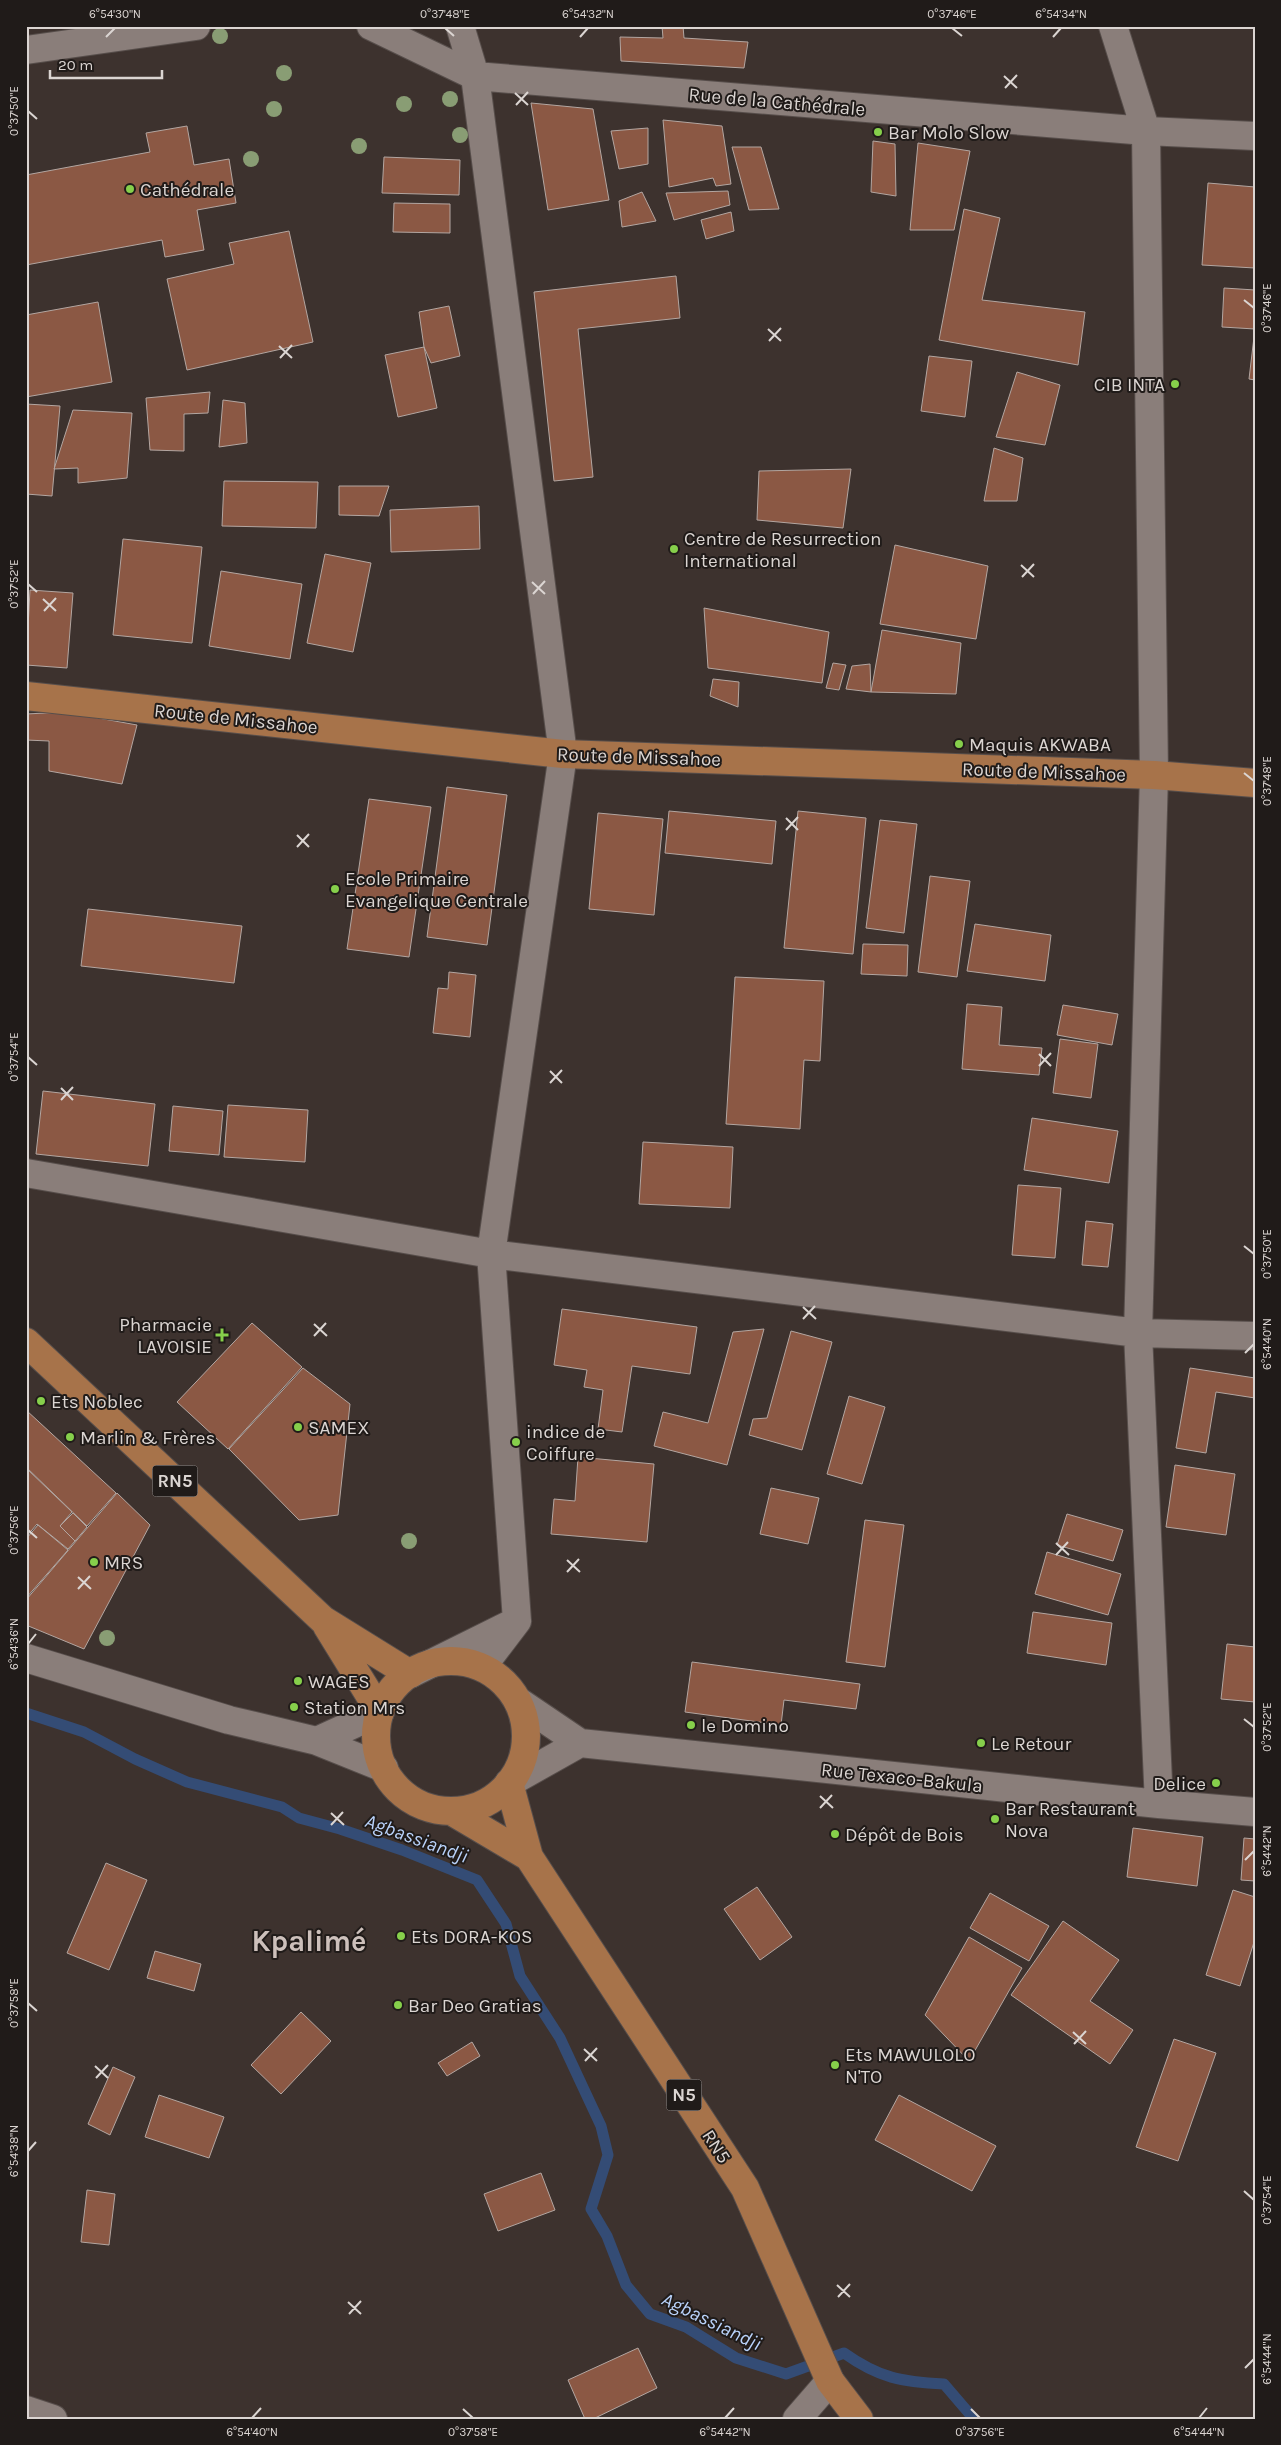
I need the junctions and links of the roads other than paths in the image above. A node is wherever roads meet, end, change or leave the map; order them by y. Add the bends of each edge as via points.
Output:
1 (196, 26) edge
2 (371, 26) edge
3 (460, 26) edge
4 (1113, 26) edge
5 (26, 50) edge
6 (475, 76) junction
7 (1146, 131) junction
8 (1255, 136) edge
9 (26, 696) edge
10 (563, 754) junction
11 (1154, 775) junction
12 (1255, 783) edge
13 (26, 1173) edge
14 (491, 1254) junction
15 (1138, 1333) junction
16 (1255, 1336) edge
17 (26, 1342) edge
18 (323, 1620) junction
19 (517, 1621) junction
20 (26, 1658) edge
21 (482, 1667) junction
22 (410, 1674) junction
23 (518, 1701) junction
24 (380, 1712) junction
25 (316, 1741) junction
26 (580, 1743) junction
27 (384, 1768) junction
28 (509, 1783) junction
29 (1159, 1804) junction
30 (453, 1812) junction
31 (1255, 1812) edge
32 (529, 1857) junction
33 (830, 2381) junction
34 (26, 2410) edge
35 (53, 2419) edge
36 (797, 2419) edge
37 (859, 2419) edge

1 - 5 street
2 - 6 street, Rue de la Cathédrale
3 - 6 street
4 - 7 street
6 - 7 street, Rue de la Cathédrale
6 - 10 street
7 - 8 street, Rue de la Cathédrale
7 - 11 street
9 - 10 main road, Route de Missahoe
10 - 11 main road, Route de Missahoe
10 - 14 street
11 - 12 main road, Route de Missahoe
11 - 15 street
13 - 14 street
14 - 15 street
14 - 19 street
15 - 16 street
15 - 29 street
17 - 18 main road, RN5 / RN5
18 - 22 main road, RN5 / RN5
18 - 24 main road, RN5 / RN5
19 - 21 street
19 - 22 street
20 - 25 street via 229,1720
21 - 22 main road, RN5 via 457,1661 432,1664
21 - 23 main road, RN5 via 503,1681
22 - 24 main road, RN5 via 392,1690
23 - 26 street, Rue Texaco-Bakula
23 - 28 main road, RN5 via 526,1725 525,1750
24 - 25 street
24 - 27 main road, RN5 via 376,1736 378,1756
25 - 27 street
26 - 28 street
26 - 29 street, Rue Texaco-Bakula
27 - 30 main road, RN5 via 398,1790 414,1802 433,1810
28 - 30 main road, RN5 via 500,1794 478,1807
28 - 32 main road, RN5 / N5
29 - 31 street, Rue Texaco-Bakula
30 - 32 main road, RN5 / N5
32 - 33 main road, RN5 / N5 via 745,2188
33 - 36 street
33 - 37 main road, N5
34 - 35 street

